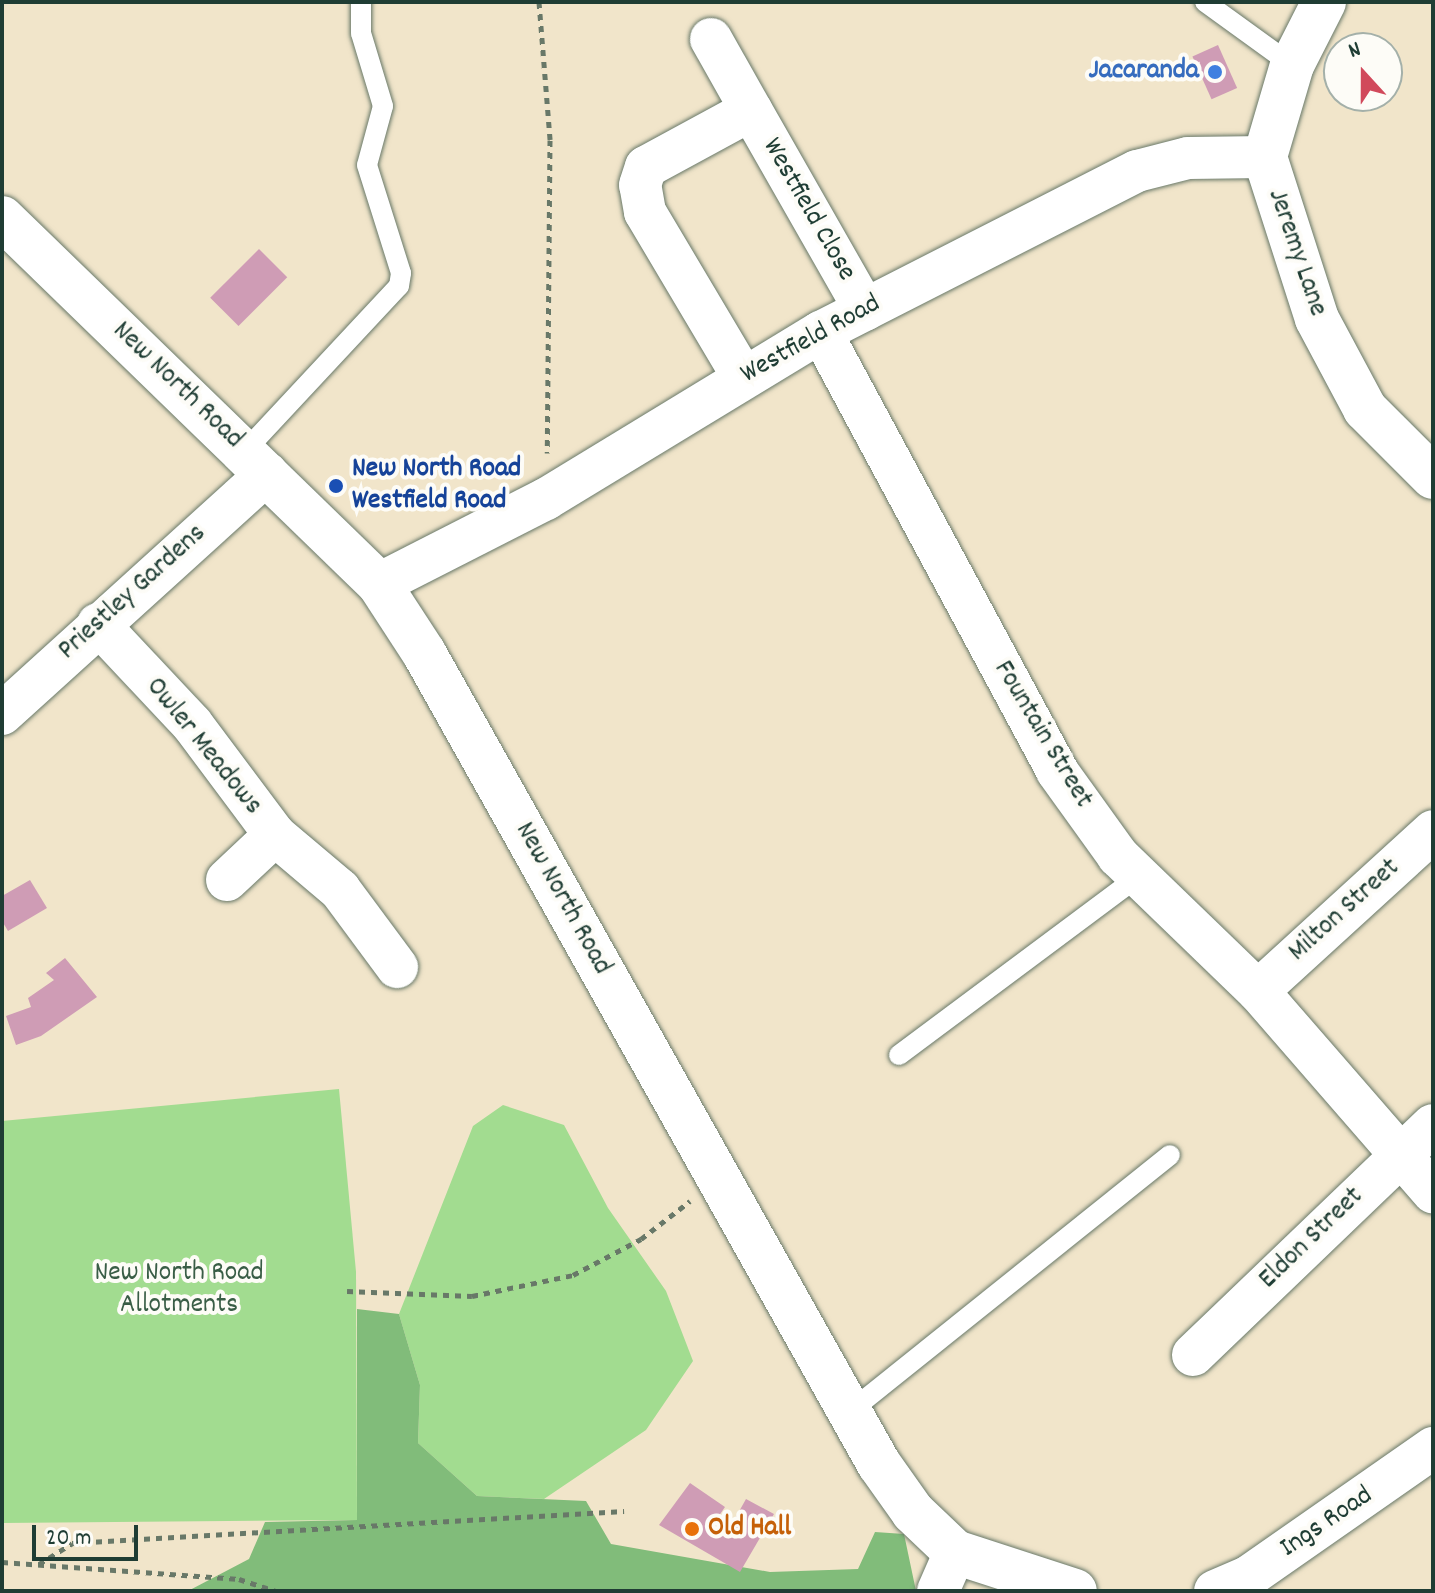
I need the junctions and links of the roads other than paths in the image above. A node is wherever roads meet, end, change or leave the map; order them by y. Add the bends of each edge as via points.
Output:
1 (361, 2) edge
2 (1205, 2) edge
3 (1324, 2) edge
4 (711, 39) dead end
5 (1292, 65) junction
6 (751, 110) junction
7 (1265, 157) junction
8 (2, 218) edge
9 (865, 310) junction
10 (821, 332) junction
11 (743, 377) junction
12 (256, 463) junction
13 (1433, 477) edge
14 (379, 584) junction
15 (98, 624) junction
16 (5, 704) edge
17 (1433, 831) edge
18 (275, 835) junction
19 (1139, 876) junction
20 (227, 880) dead end
21 (397, 967) dead end
22 (1258, 991) junction
23 (899, 1055) dead end
24 (1433, 1125) edge
25 (1399, 1152) junction
26 (1170, 1155) dead end
27 (1433, 1192) edge
28 (1193, 1355) dead end
29 (853, 1409) junction
30 (1433, 1448) edge
31 (947, 1572) edge
32 (1075, 1591) edge
33 (1215, 1591) edge

1 - 12 lane via 361,33 383,106 367,165 401,273 399,286
2 - 5 lane
3 - 5 main road, Jeremy Lane
4 - 6 street, Westfield Close
5 - 7 main road, Jeremy Lane
6 - 9 street, Westfield Close
6 - 11 street, Westfield Close via 646,167 640,185 645,212
7 - 9 street, Westfield Road via 1188,158 1137,171
7 - 13 main road, Jeremy Lane via 1317,319 1365,409
8 - 12 main road, New North Road
9 - 10 street, Westfield Road
10 - 11 street, Westfield Road
10 - 19 street, Fountain Street via 1057,771
11 - 14 street, Westfield Road via 546,499
12 - 14 main road, New North Road
12 - 15 street, Priestley Gardens
14 - 29 main road, New North Road via 424,653
15 - 16 street, Priestley Gardens
15 - 18 street, Owler Meadows via 192,724
17 - 22 street, Milton Street
18 - 20 street, Owler Meadows
18 - 21 street, Owler Meadows via 340,890
19 - 22 street, Fountain Street
19 - 23 lane
22 - 25 street, Fountain Street
24 - 25 street, Eldon Street
25 - 27 street, Fountain Street
25 - 28 street, Eldon Street
26 - 29 lane
29 - 31 main road, New North Road via 879,1464
30 - 33 street, Ings Road via 1248,1577
31 - 32 main road, New North Road

